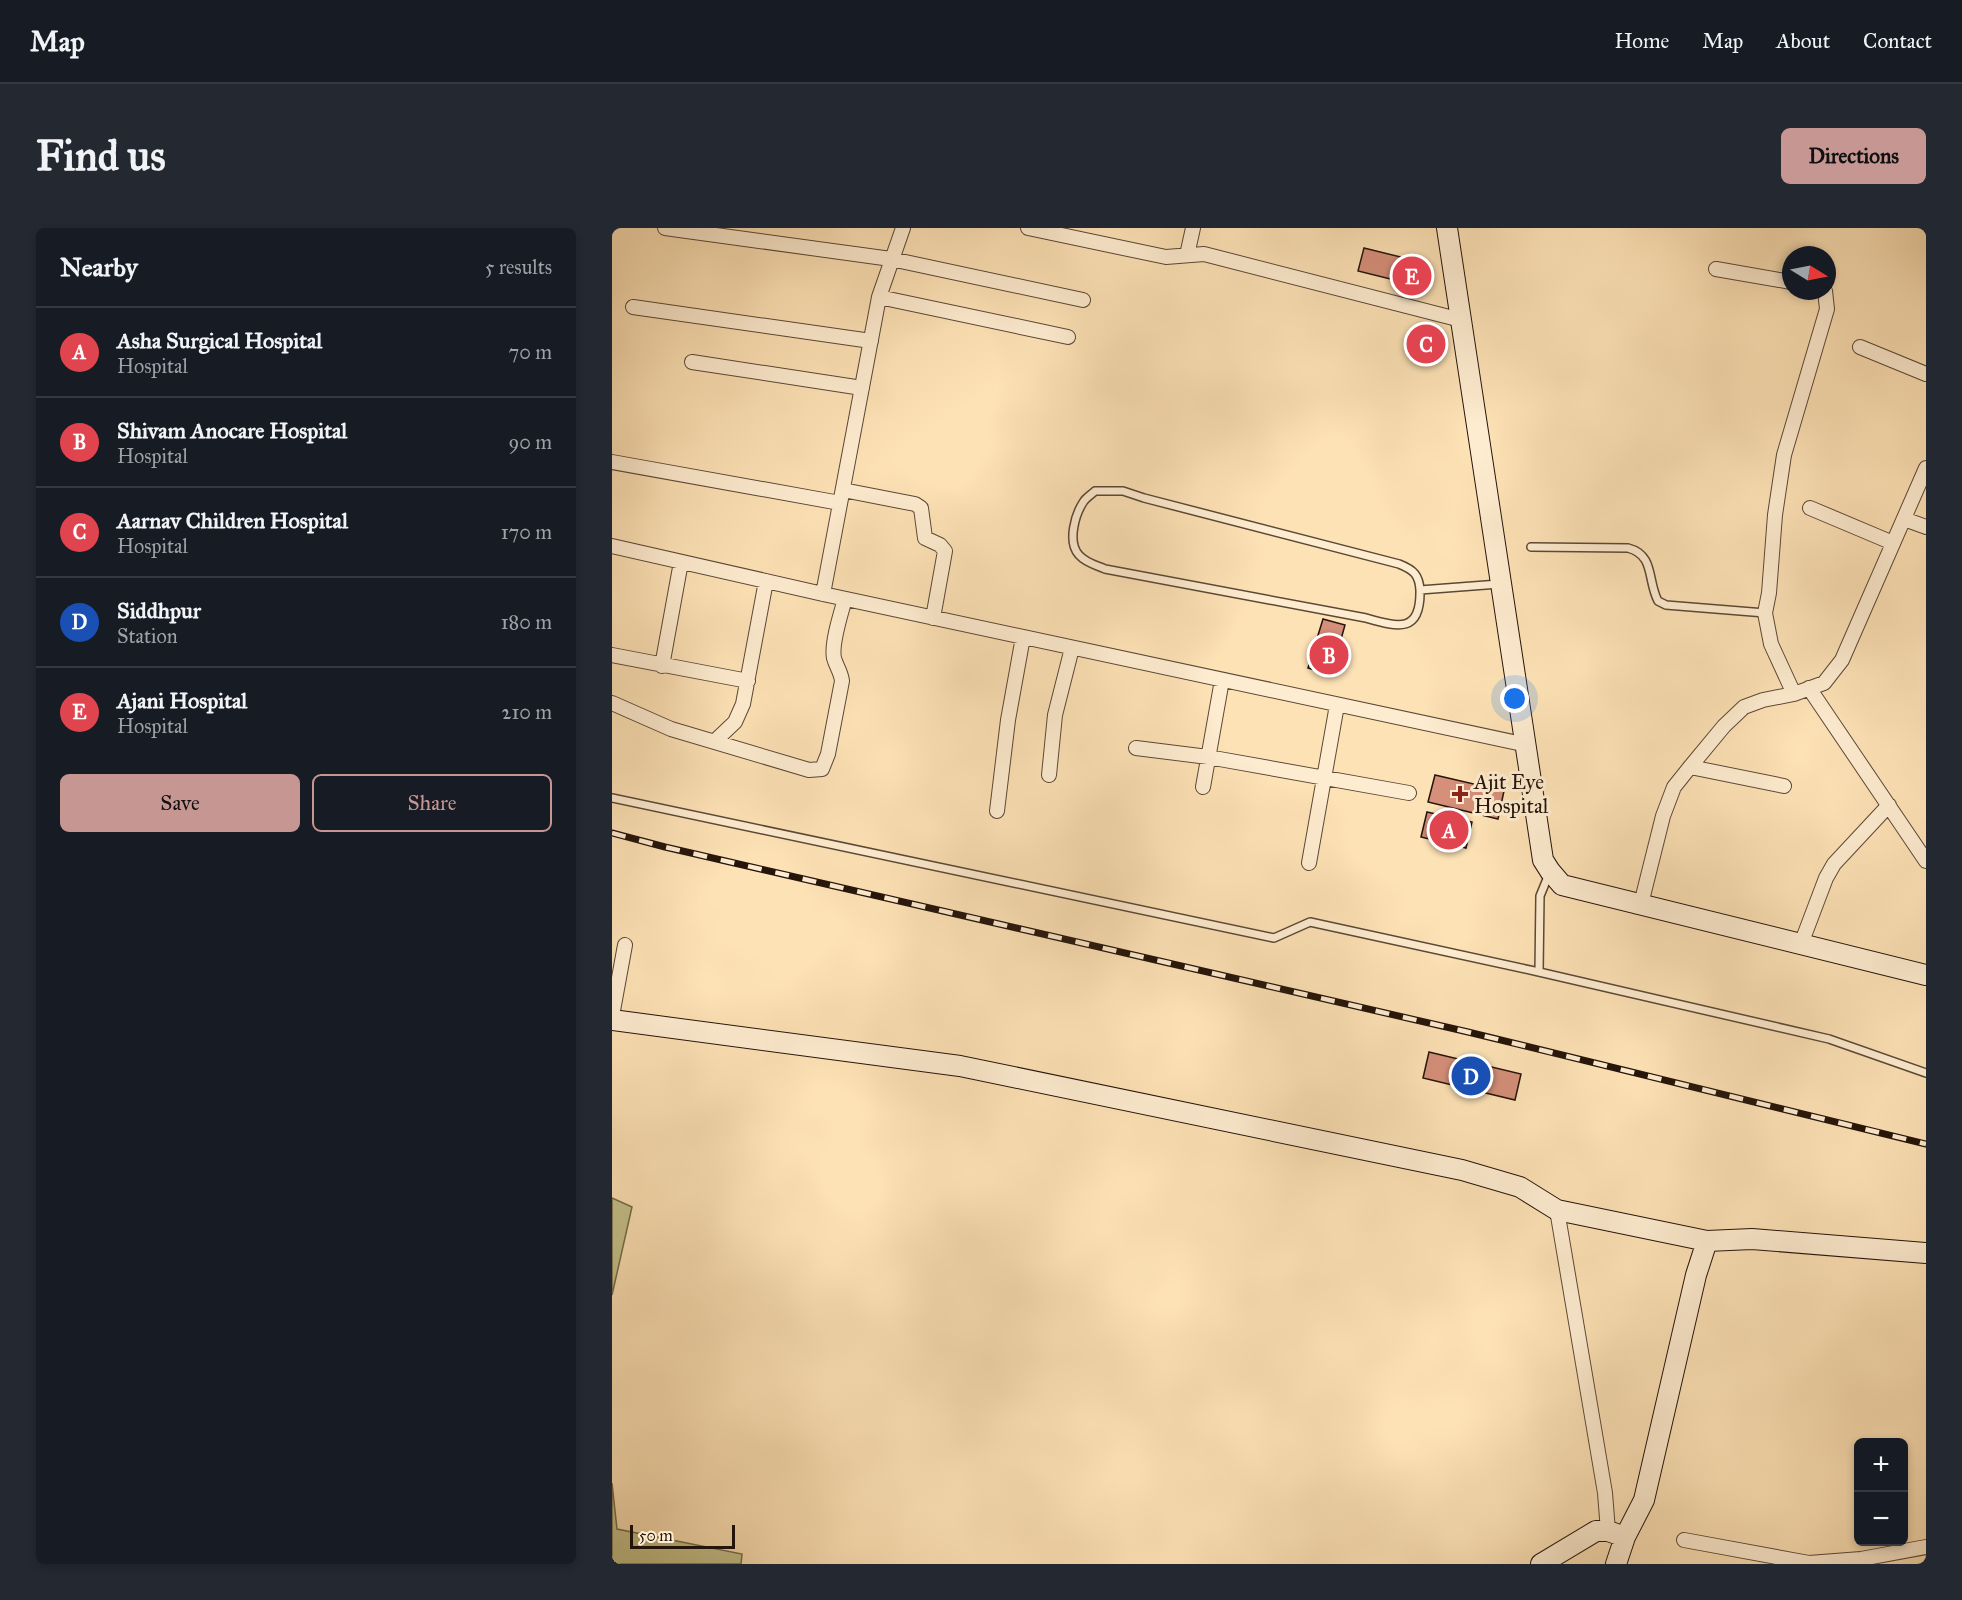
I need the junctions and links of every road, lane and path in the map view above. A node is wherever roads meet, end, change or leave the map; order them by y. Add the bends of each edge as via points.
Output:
1 (665, 228) edge
2 (903, 228) edge
3 (1028, 228) edge
4 (1101, 228) edge
5 (1193, 228) edge
6 (1447, 228) edge
7 (1055, 231) edge
8 (1098, 243) junction
9 (1187, 255) junction
10 (891, 259) junction
11 (1716, 269) dead end
12 (1782, 280) edge
13 (879, 297) junction
14 (1083, 300) dead end
15 (1826, 300) edge
16 (633, 307) dead end
17 (1461, 320) junction
18 (1068, 337) dead end
19 (871, 341) junction
20 (1860, 347) dead end
21 (692, 362) dead end
22 (1926, 374) edge
23 (862, 388) junction
24 (612, 462) edge
25 (1926, 468) edge
26 (841, 496) junction
27 (1810, 508) dead end
28 (1904, 519) junction
29 (1926, 527) edge
30 (1893, 543) junction
31 (612, 546) edge
32 (1531, 547) dead end
33 (681, 562) junction
34 (766, 581) junction
35 (1502, 584) junction
36 (1420, 590) junction
37 (823, 594) junction
38 (845, 599) junction
39 (1766, 613) junction
40 (933, 618) junction
41 (1023, 637) junction
42 (1072, 648) junction
43 (612, 655) edge
44 (662, 666) junction
45 (1222, 680) junction
46 (748, 681) junction
47 (1809, 688) junction
48 (1794, 694) junction
49 (612, 702) edge
50 (1337, 705) junction
51 (715, 741) junction
52 (1527, 745) junction
53 (1136, 748) dead end
54 (1208, 757) junction
55 (1690, 767) junction
56 (1049, 775) dead end
57 (1324, 777) junction
58 (1784, 786) dead end
59 (1203, 787) dead end
60 (1409, 793) dead end
61 (612, 798) edge
62 (1889, 805) junction
63 (997, 811) dead end
64 (1926, 861) edge
65 (1309, 863) dead end
66 (1550, 871) junction
67 (1641, 904) junction
68 (1801, 944) junction
69 (625, 945) dead end
70 (1539, 972) junction
71 (1926, 975) edge
72 (612, 1018) edge
73 (1926, 1073) edge
74 (1557, 1210) junction
75 (1707, 1241) junction
76 (1926, 1253) edge
77 (1616, 1534) junction
78 (1684, 1540) dead end
79 (1926, 1547) edge
80 (1541, 1564) edge
81 (1616, 1564) edge

1 - 10 street
2 - 10 street
3 - 7 street
4 - 8 street
5 - 9 street
6 - 17 street
7 - 8 street
8 - 9 street via 1166,257
9 - 17 street via 1204,254
10 - 13 street
10 - 14 street
11 - 12 street
13 - 18 street
13 - 19 street
15 - 39 street via 1827,309 1784,455
16 - 19 street
17 - 35 street
19 - 23 street
20 - 22 street
21 - 23 street
23 - 26 street
24 - 26 street
25 - 28 street
26 - 37 street
26 - 40 street via 915,504 921,508 924,538 945,551
27 - 30 street
28 - 29 street
28 - 30 street
30 - 47 street via 1842,660 1824,683
31 - 33 street
32 - 39 lane via 1628,548 1646,558 1658,601 1666,605
33 - 34 street
33 - 44 street
34 - 37 street
34 - 46 street
35 - 36 lane
35 - 52 street
36 - 36 lane via 1419,578 1399,564 1123,491 1095,491 1084,500 1074,525 1077,553 1105,569 1394,626 1414,618 1420,606
37 - 38 street
38 - 40 street
38 - 51 street via 834,646 842,681 822,769 809,770
39 - 48 street via 1771,644
40 - 41 street
41 - 42 street
41 - 63 street
42 - 45 street
42 - 56 street via 1055,716
43 - 44 street
44 - 46 street
45 - 50 street
45 - 54 street
46 - 51 street via 735,722
47 - 48 street
47 - 62 street
48 - 55 street via 1744,707
49 - 51 street via 671,729
50 - 52 street
50 - 57 street
52 - 66 street via 1544,860
53 - 54 street
54 - 57 street
54 - 59 street
55 - 58 street
55 - 67 street via 1674,787 1663,816
57 - 60 street
57 - 65 street
61 - 70 lane via 1274,939 1310,922
62 - 64 street
62 - 68 street via 1834,864
66 - 67 street via 1562,885
66 - 70 lane via 1540,896
67 - 68 street
68 - 71 street
69 - 72 street
70 - 73 lane via 1829,1039
72 - 74 street via 960,1066 1462,1170 1520,1187
74 - 75 street
74 - 77 street via 1605,1493
75 - 76 street via 1752,1239
75 - 77 street via 1644,1500
77 - 80 street via 1596,1531
77 - 81 street
78 - 79 street via 1809,1563 1861,1559

